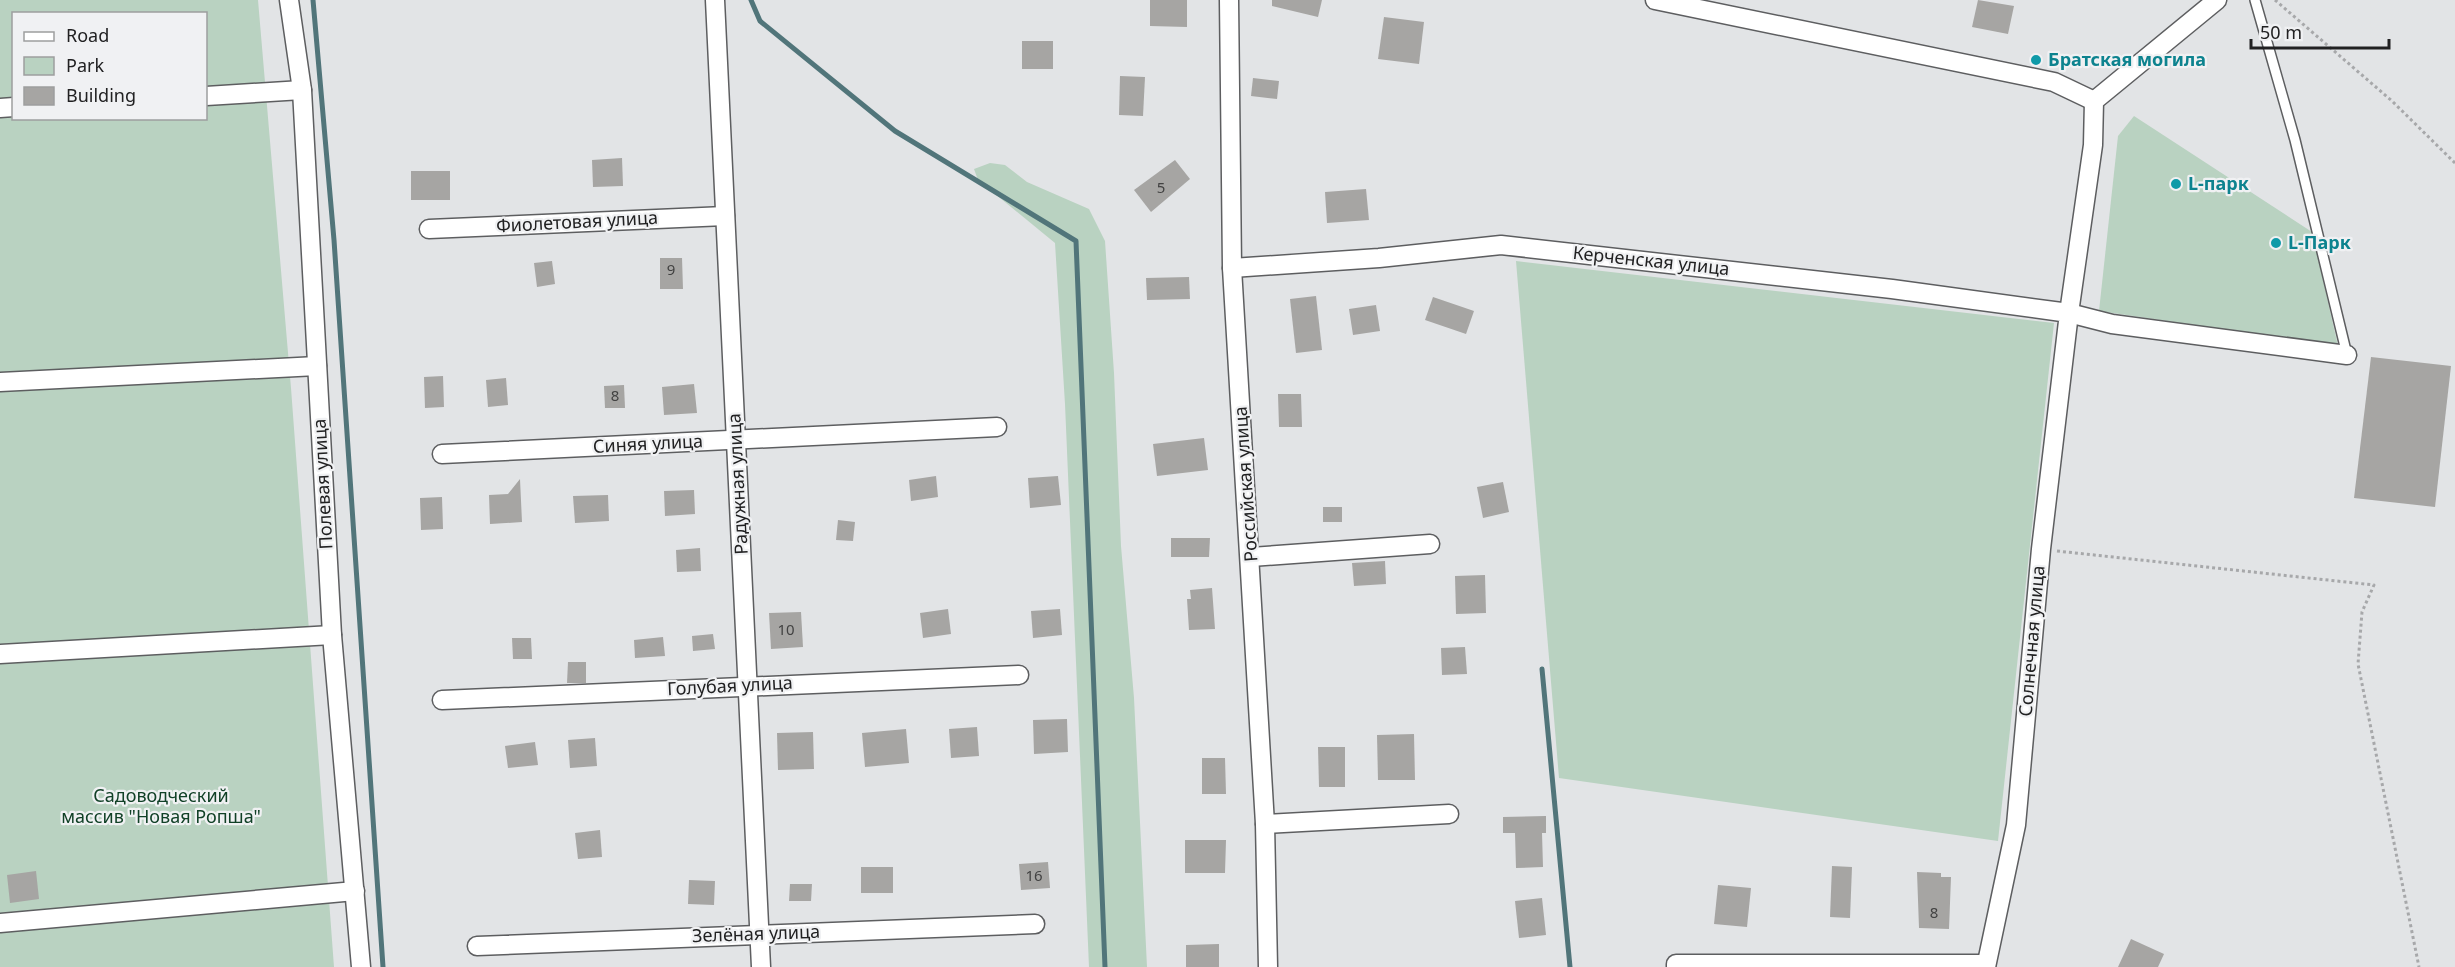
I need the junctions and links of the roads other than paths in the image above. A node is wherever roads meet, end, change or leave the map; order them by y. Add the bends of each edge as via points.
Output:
1 (289, 0) edge
2 (715, 0) edge
3 (1229, 0) edge
4 (1655, 0) edge
5 (2217, 0) edge
6 (2255, 0) edge
7 (1674, 1) edge
8 (302, 90) junction
9 (207, 96) edge
10 (2094, 101) junction
11 (725, 216) junction
12 (429, 229) dead end
13 (1232, 268) junction
14 (2069, 313) junction
15 (2347, 355) joint
16 (316, 366) junction
17 (0, 382) edge
18 (997, 427) dead end
19 (736, 440) junction
20 (442, 454) dead end
21 (1430, 544) dead end
22 (1251, 557) junction
23 (332, 635) junction
24 (0, 654) edge
25 (1019, 675) dead end
26 (748, 685) junction
27 (442, 700) dead end
28 (1449, 814) dead end
29 (1265, 824) junction
30 (355, 891) junction
31 (0, 923) edge
32 (1035, 924) dead end
33 (760, 933) junction
34 (477, 946) dead end
35 (1676, 965) edge
36 (1986, 966) edge
37 (361, 967) edge
38 (761, 967) edge
39 (1268, 967) edge

1 - 8 street, Полевая улица
2 - 11 street, Радужная улица
3 - 13 street, Российская улица
4 - 7 street
5 - 10 street
6 - 15 lane via 2295,140
7 - 10 street via 2054,82
8 - 9 street
8 - 16 street, Полевая улица
10 - 14 street, Солнечная улица via 2093,145
11 - 12 street, Фиолетовая улица
11 - 19 street, Радужная улица
13 - 14 street, Керченская улица via 1379,258 1501,244
13 - 22 street, Российская улица
14 - 15 street, Керченская улица via 2112,324
14 - 36 street, Солнечная улица via 2041,549 2016,825
16 - 17 street
16 - 23 street, Полевая улица
18 - 19 street, Синяя улица
19 - 20 street, Синяя улица
19 - 26 street, Радужная улица
21 - 22 street
22 - 29 street, Российская улица
23 - 24 street
23 - 30 street, Полевая улица
25 - 26 street, Голубая улица
26 - 27 street, Голубая улица
26 - 33 street, Радужная улица
28 - 29 street
29 - 39 street, Российская улица
30 - 31 street
30 - 37 street, Полевая улица
32 - 33 street, Зелёная улица
33 - 34 street, Зелёная улица
33 - 38 street, Радужная улица
35 - 36 street

